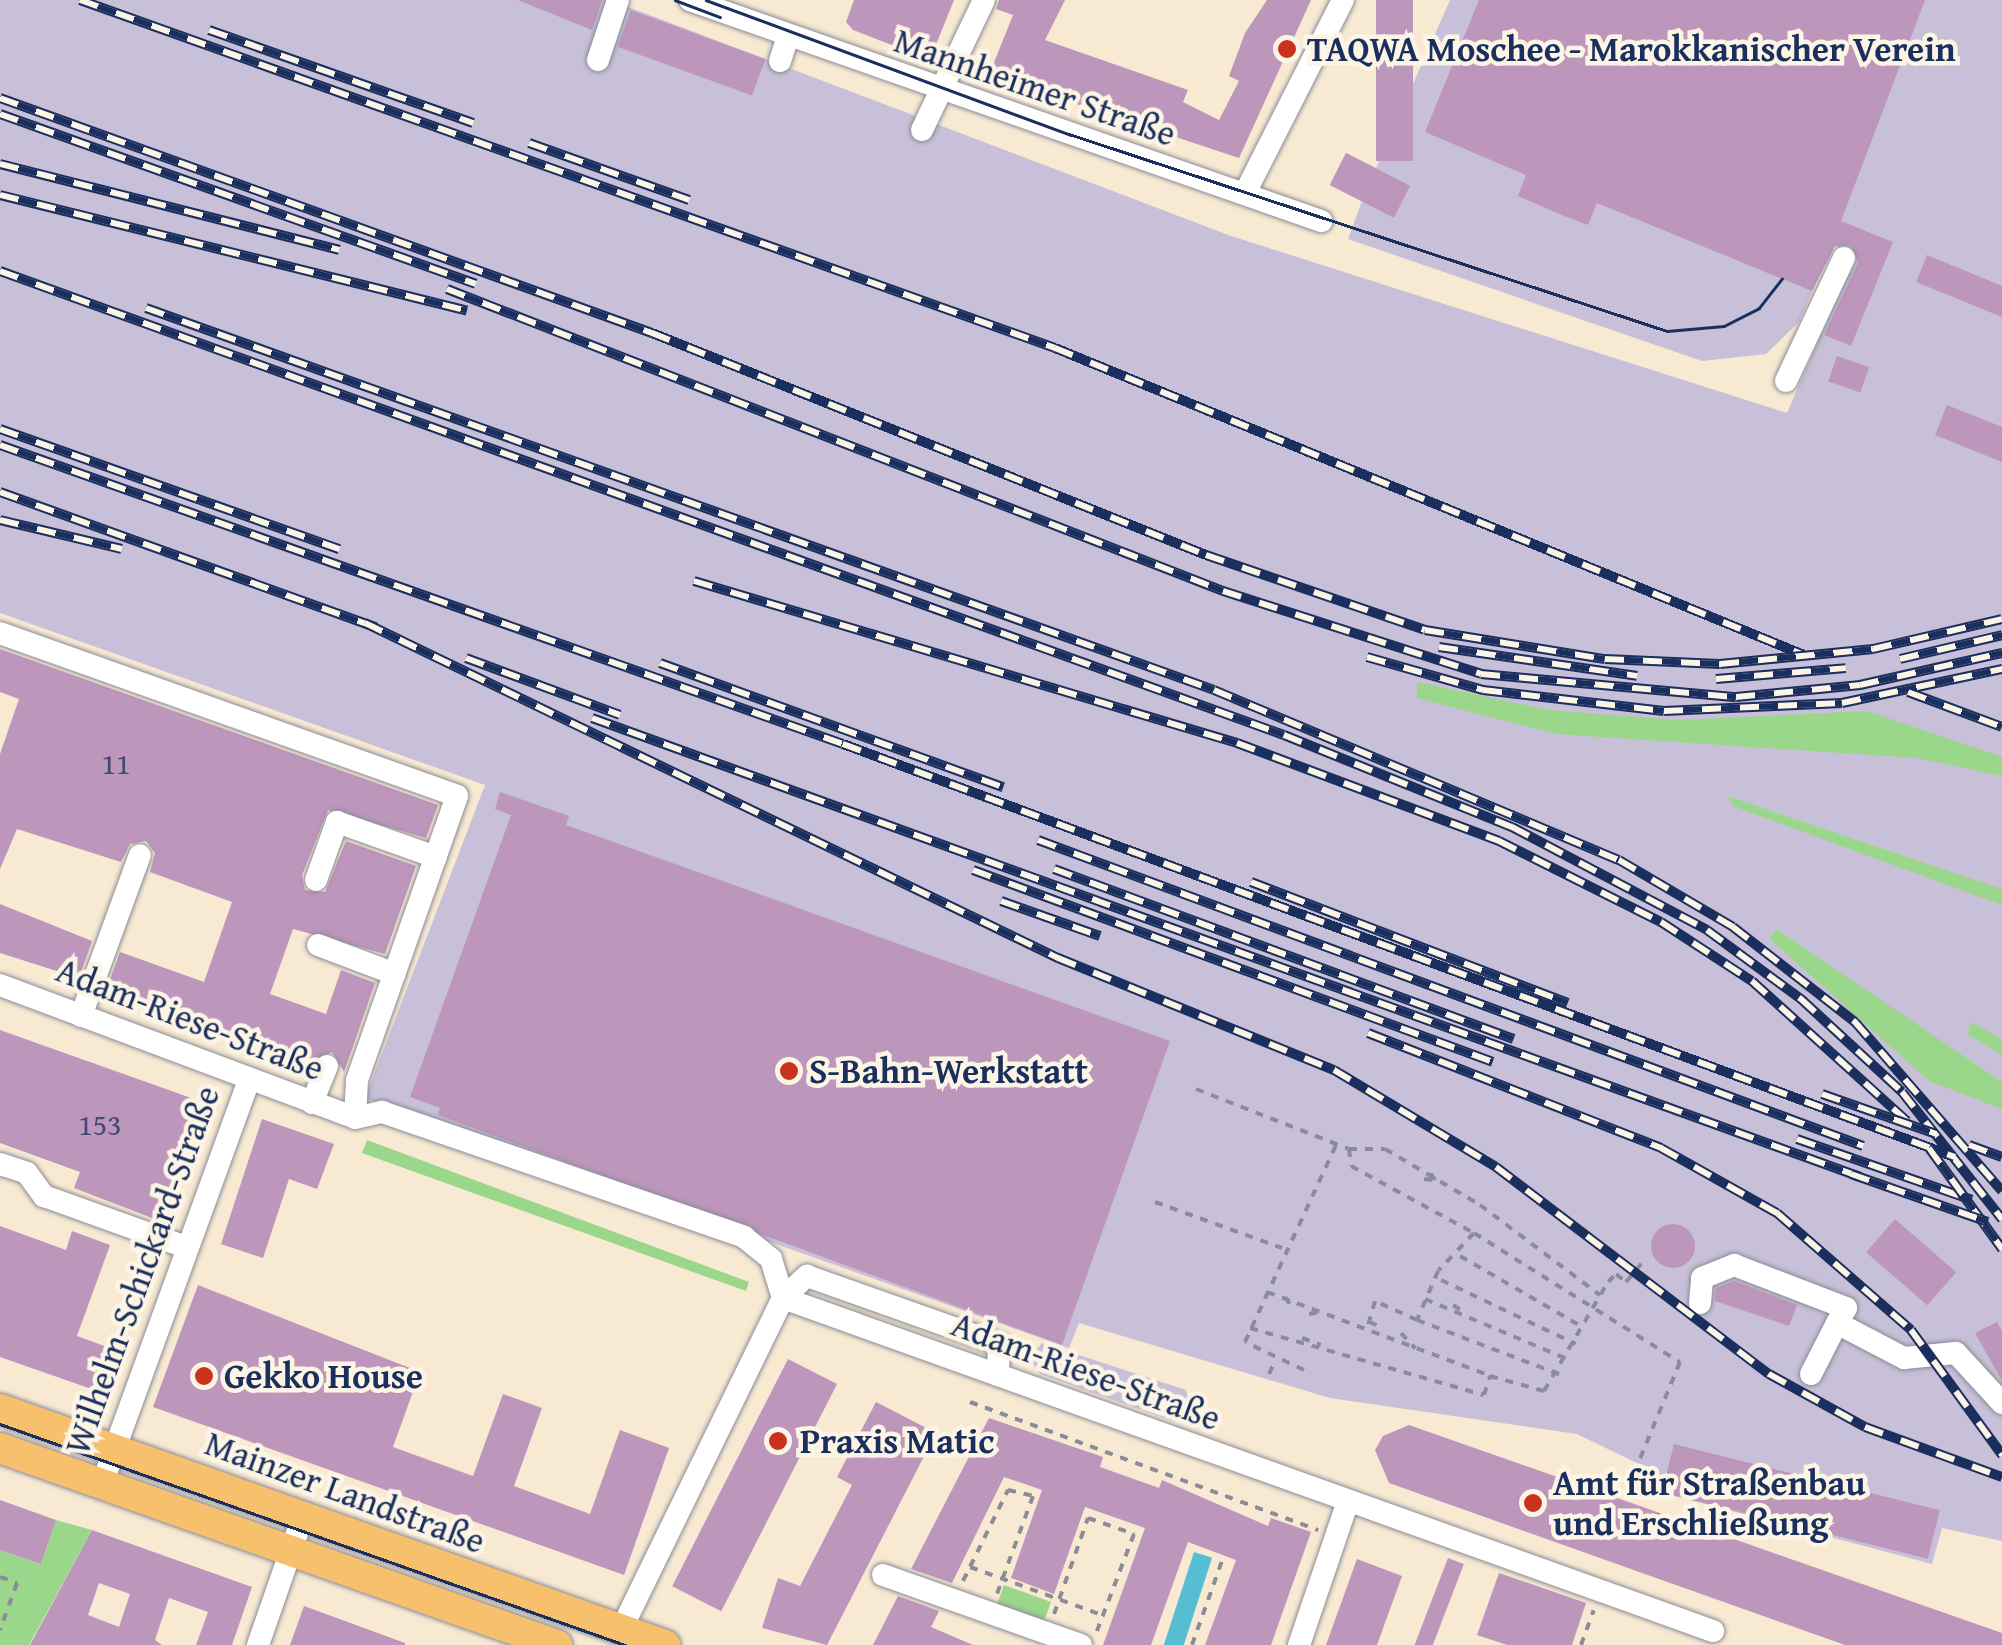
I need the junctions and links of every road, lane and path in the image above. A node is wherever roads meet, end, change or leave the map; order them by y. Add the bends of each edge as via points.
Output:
1 (618, 0) edge
2 (690, 0) edge
3 (984, 0) edge
4 (1343, 0) edge
5 (788, 36) junction
6 (598, 60) dead end
7 (780, 61) dead end
8 (940, 92) junction
9 (922, 130) dead end
10 (1246, 191) junction
11 (1321, 221) dead end
12 (1844, 258) dead end
13 (1786, 381) dead end
14 (0, 633) edge
15 (140, 854) dead end
16 (436, 857) junction
17 (316, 880) dead end
18 (318, 945) dead end
19 (395, 974) junction
20 (0, 985) edge
21 (81, 1016) junction
22 (327, 1066) dead end
23 (249, 1080) junction
24 (1196, 1089) dead end
25 (312, 1102) junction
26 (355, 1118) junction
27 (1338, 1141) junction
28 (1350, 1149) junction
29 (1400, 1158) junction
30 (1410, 1160) dead end
31 (0, 1164) edge
32 (1407, 1168) dead end
33 (1428, 1170) dead end
34 (1424, 1178) dead end
35 (1379, 1180) junction
36 (1435, 1180) junction
37 (1396, 1188) dead end
38 (1413, 1197) dead end
39 (1155, 1202) dead end
40 (1425, 1206) junction
41 (1473, 1235) junction
42 (1482, 1244) dead end
43 (186, 1247) junction
44 (1282, 1248) junction
45 (1498, 1254) dead end
46 (1460, 1256) junction
47 (1511, 1260) junction
48 (1643, 1262) dead end
49 (1441, 1278) junction
50 (1462, 1285) dead end
51 (1267, 1292) junction
52 (1472, 1292) junction
53 (1600, 1295) junction
54 (1284, 1296) junction
55 (1426, 1296) junction
56 (1435, 1296) dead end
57 (783, 1298) junction
58 (1700, 1303) dead end
59 (1453, 1305) dead end
60 (1292, 1306) dead end
61 (1593, 1310) junction
62 (1320, 1312) junction
63 (1309, 1314) dead end
64 (1466, 1314) junction
65 (1417, 1318) junction
66 (1426, 1318) dead end
67 (1370, 1322) junction
68 (1836, 1323) junction
69 (1444, 1326) dead end
70 (1382, 1327) dead end
71 (1250, 1328) junction
72 (1584, 1328) junction
73 (1368, 1329) junction
74 (1457, 1332) junction
75 (1401, 1333) dead end
76 (1268, 1335) junction
77 (1282, 1335) dead end
78 (1302, 1338) dead end
79 (1576, 1344) junction
80 (1328, 1348) junction
81 (1415, 1348) junction
82 (1274, 1360) junction
83 (1568, 1360) junction
84 (1292, 1365) dead end
85 (1270, 1374) dead end
86 (1811, 1374) dead end
87 (1561, 1375) junction
88 (1490, 1376) junction
89 (970, 1402) dead end
90 (2002, 1402) edge
91 (0, 1409) edge
92 (0, 1448) edge
93 (115, 1450) junction
94 (1632, 1478) dead end
95 (102, 1484) junction
96 (1347, 1504) junction
97 (302, 1516) junction
98 (1336, 1537) junction
99 (290, 1551) junction
100 (1224, 1556) dead end
101 (970, 1567) junction
102 (883, 1576) dead end
103 (0, 1577) edge
104 (1002, 1579) junction
105 (1601, 1591) junction
106 (954, 1600) junction
107 (1059, 1600) junction
108 (990, 1612) junction
109 (1102, 1616) junction
110 (0, 1630) edge
111 (621, 1630) junction
112 (1713, 1631) dead end
113 (1047, 1632) junction
114 (258, 1645) edge
115 (556, 1645) edge
116 (665, 1645) edge
117 (1082, 1645) edge
118 (1092, 1645) edge
119 (1192, 1645) edge
120 (1299, 1645) edge
121 (1581, 1645) edge

1 - 6 street
2 - 5 street, Mannheimer Straße
3 - 8 street
4 - 10 street
5 - 7 street
5 - 8 street, Mannheimer Straße
8 - 9 street
8 - 10 street, Mannheimer Straße
10 - 11 street, Mannheimer Straße
12 - 13 street
14 - 16 street via 457,796
15 - 21 street
16 - 17 street via 337,822
16 - 19 street
18 - 19 street
19 - 26 street via 357,1080
20 - 21 street, Adam-Riese-Straße
21 - 23 street, Adam-Riese-Straße
22 - 25 street
23 - 25 street, Adam-Riese-Straße
23 - 43 street, Wilhelm-Schickard-Straße
24 - 27 path
25 - 26 street, Adam-Riese-Straße
26 - 57 street, Adam-Riese-Straße via 382,1112 744,1238 772,1259
27 - 28 path
27 - 44 path via 1306,1222
28 - 29 path
28 - 35 path via 1351,1166
29 - 30 path
29 - 32 path
29 - 36 path
31 - 43 street via 27,1173 44,1196
33 - 36 path
34 - 36 path
35 - 37 path
35 - 40 path
36 - 53 path
38 - 40 path
39 - 44 path
40 - 41 path
41 - 42 path
41 - 46 path
41 - 47 path
43 - 93 street, Wilhelm-Schickard-Straße
44 - 51 path
45 - 47 path
46 - 49 path via 1438,1272
46 - 72 path
47 - 61 path
48 - 53 path via 1626,1282 1616,1274
49 - 52 path
49 - 55 path
50 - 52 path
51 - 54 path
51 - 71 path
52 - 79 path
53 - 61 path
54 - 60 path
54 - 62 path
55 - 56 path
55 - 64 path
55 - 65 path
57 - 96 street, Adam-Riese-Straße
57 - 111 street
58 - 68 street via 1702,1278 1734,1265 1846,1308
59 - 64 path
61 - 72 path
61 - 94 path via 1680,1362
62 - 63 path
62 - 73 path
64 - 83 path
65 - 66 path
65 - 67 path via 1375,1301
65 - 74 path
67 - 70 path
67 - 73 path
68 - 86 street
68 - 90 street via 1904,1358 1956,1353
69 - 74 path
71 - 76 path
71 - 82 path via 1245,1342
72 - 79 path
73 - 81 path
74 - 87 path
75 - 81 path
76 - 77 path
76 - 80 path
78 - 80 path
79 - 83 path
80 - 88 path via 1484,1395
81 - 88 path
82 - 84 path via 1304,1370
82 - 85 path
83 - 87 path
87 - 88 path via 1544,1391
89 - 98 path
91 - 93 main road, Mainzer Landstraße
92 - 95 main road, Mainzer Landstraße
93 - 95 street, Wilhelm-Schickard-Straße
93 - 97 main road, Mainzer Landstraße
95 - 99 main road, Mainzer Landstraße
96 - 98 street
96 - 105 street, Adam-Riese-Straße
97 - 99 street
97 - 111 main road, Mainzer Landstraße
98 - 120 street
99 - 114 street
99 - 115 main road, Mainzer Landstraße
100 - 119 path
101 - 104 path
101 - 104 path via 1008,1490 1033,1496
101 - 106 path
102 - 106 street
103 - 110 path via 17,1583
104 - 107 path
104 - 108 path
105 - 112 street, Adam-Riese-Straße
105 - 121 path
106 - 108 street
107 - 109 path
107 - 109 path via 1088,1518 1134,1534
107 - 113 path
108 - 113 street
109 - 118 path
111 - 116 main road, Mainzer Landstraße
113 - 117 street

